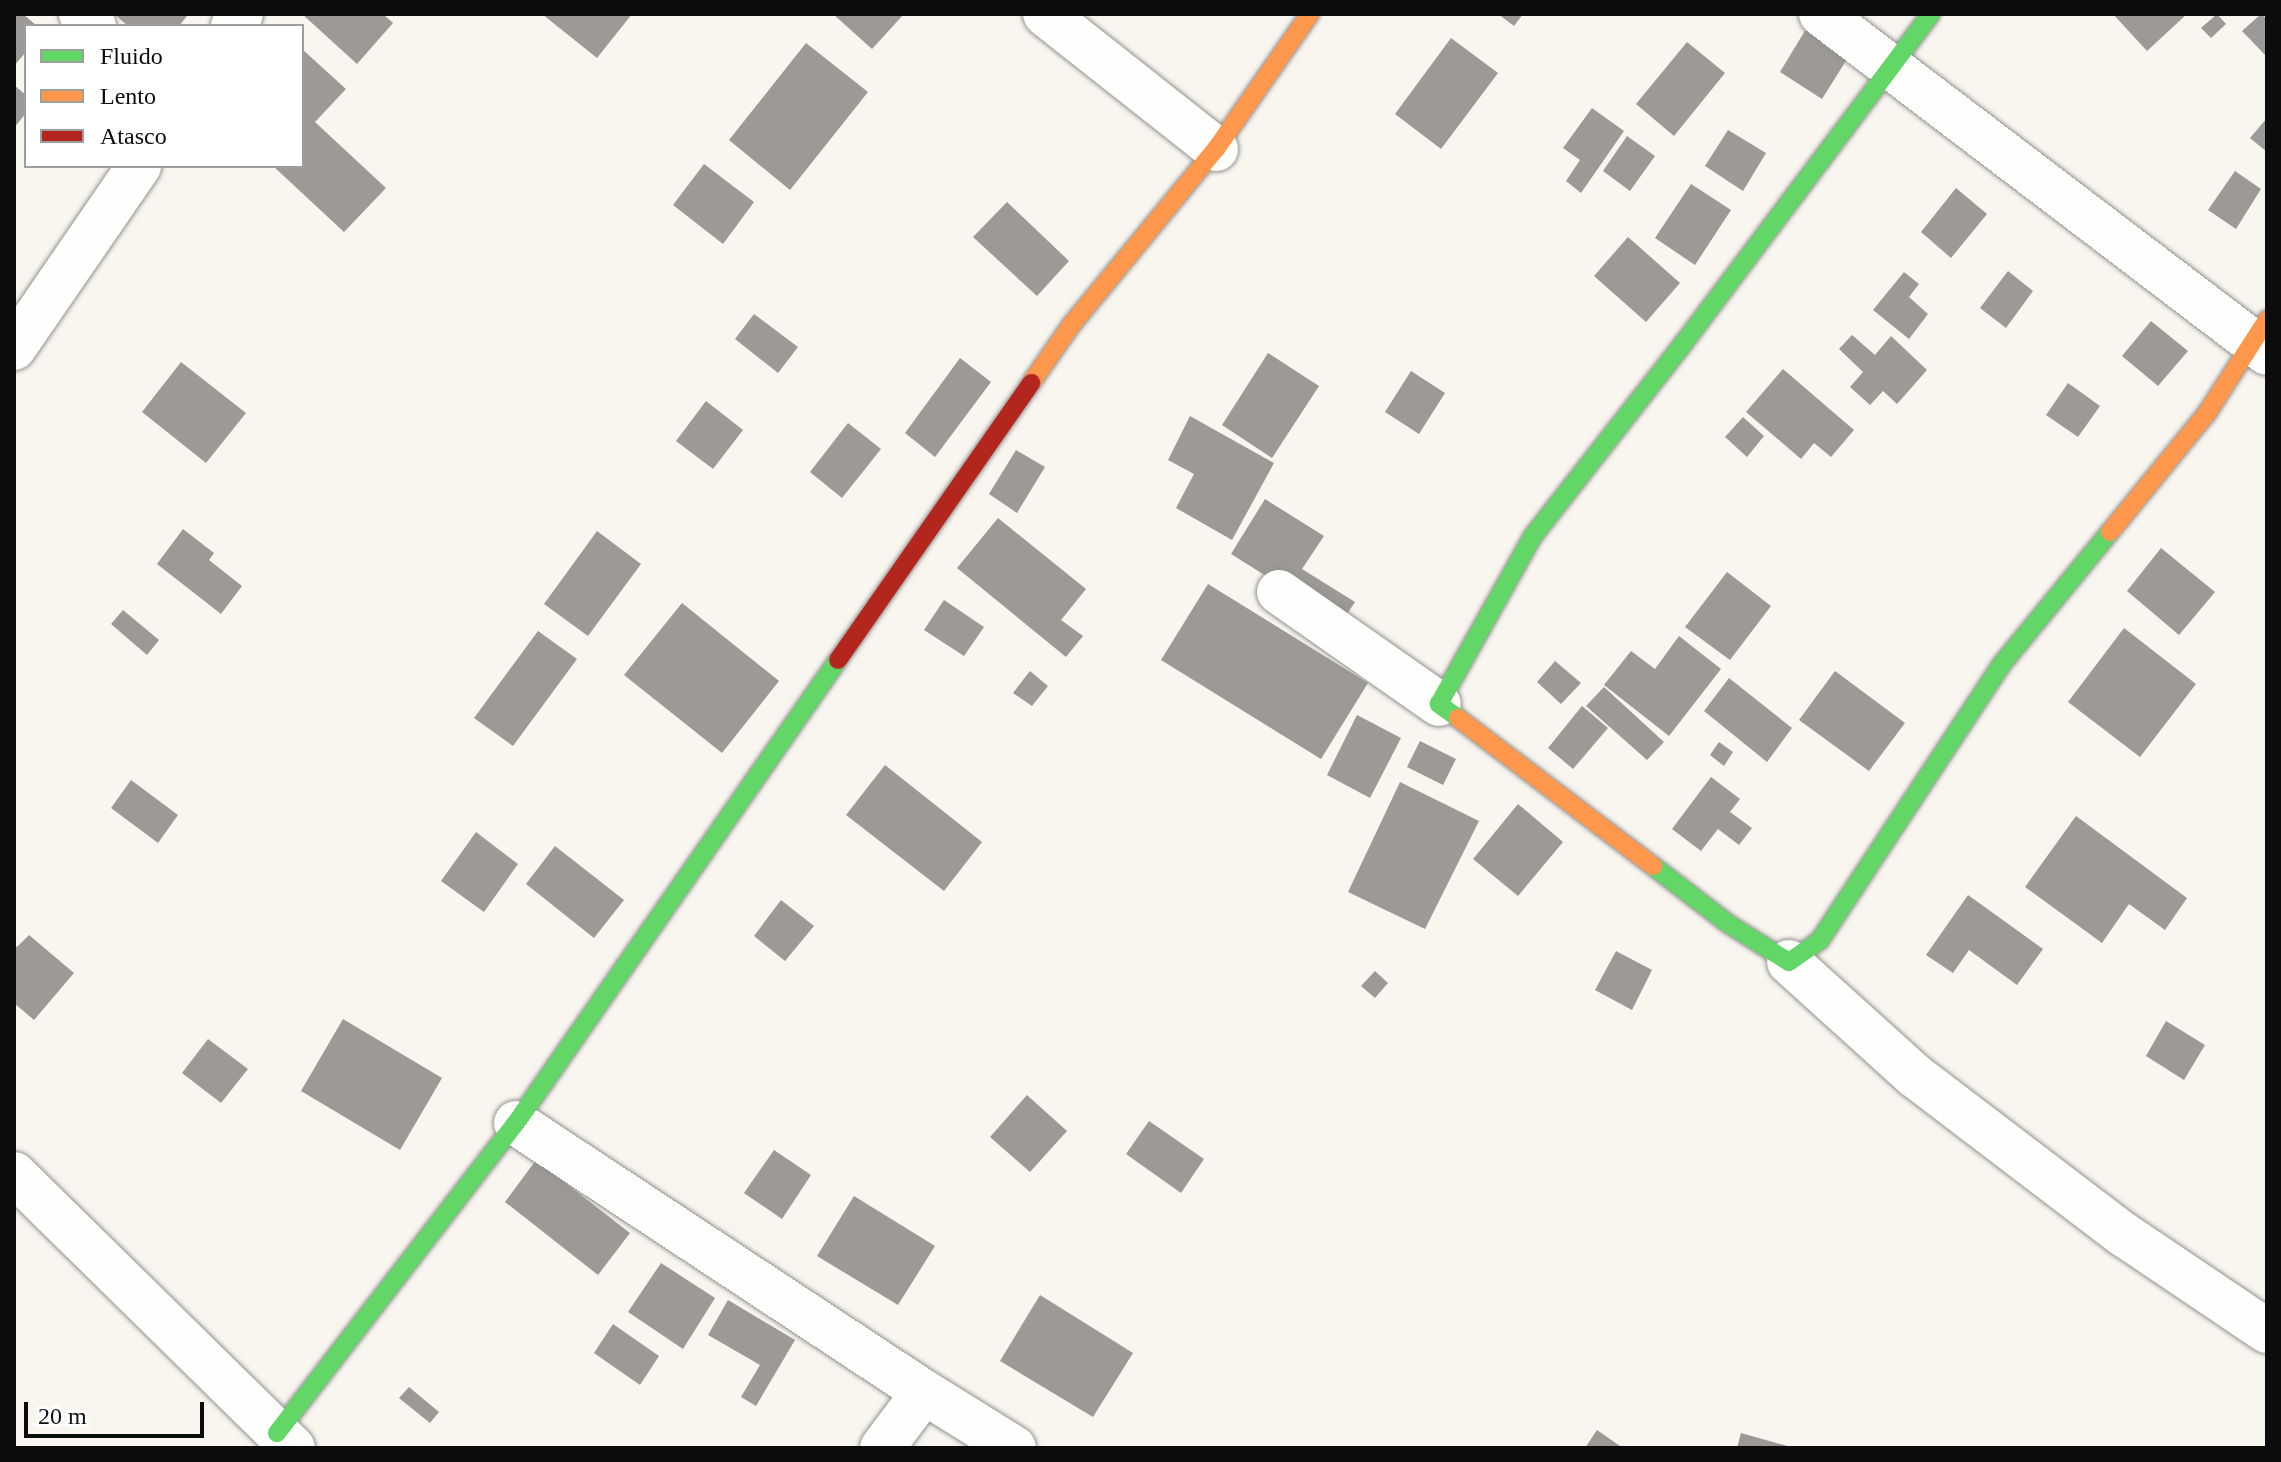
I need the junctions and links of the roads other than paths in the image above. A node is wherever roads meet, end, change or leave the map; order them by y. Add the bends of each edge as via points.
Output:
1 (1045, 14) edge
2 (1310, 14) edge
3 (1821, 14) edge
4 (1931, 14) edge
5 (1893, 66) junction
6 (1216, 149) junction
7 (138, 168) edge
8 (2262, 338) edge
9 (14, 348) edge
10 (1279, 592) dead end
11 (1439, 704) junction
12 (1789, 962) junction
13 (516, 1123) junction
14 (14, 1174) edge
15 (2267, 1331) edge
16 (924, 1392) junction
17 (285, 1440) edge
18 (882, 1448) edge
19 (1014, 1448) edge

1 - 6 street
2 - 6 street
3 - 5 street
4 - 5 street
5 - 8 street
5 - 11 street via 1533,536
6 - 13 street via 1072,324
7 - 9 street
8 - 12 street via 2001,665 1835,921 1820,940
10 - 11 street
11 - 12 street via 1727,923
12 - 15 street via 1914,1075 2123,1234
13 - 16 street
13 - 17 street
14 - 17 street
16 - 18 street
16 - 19 street

